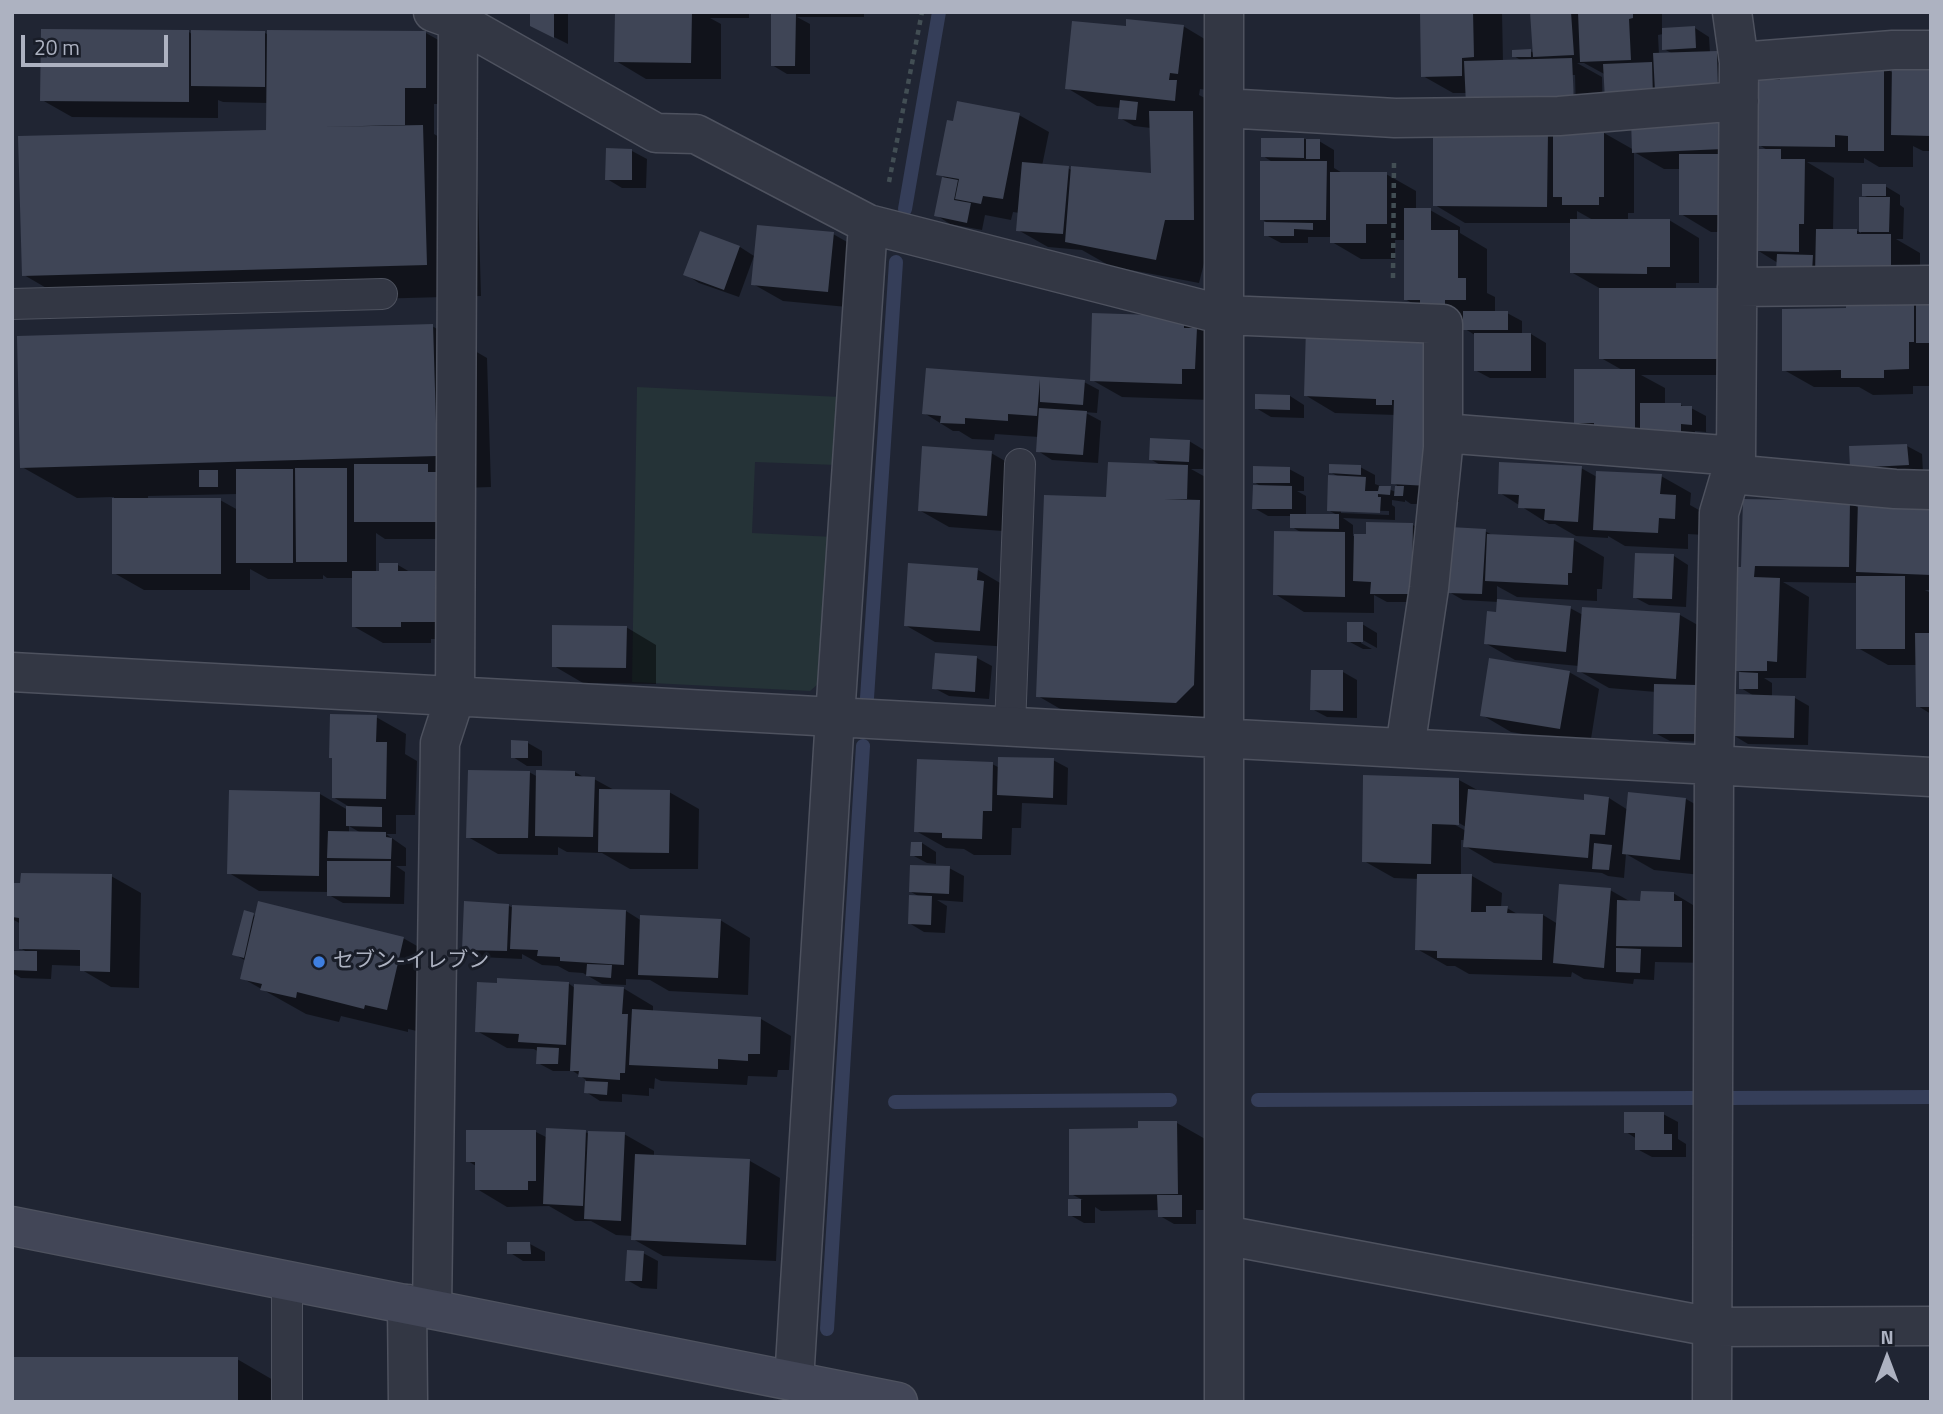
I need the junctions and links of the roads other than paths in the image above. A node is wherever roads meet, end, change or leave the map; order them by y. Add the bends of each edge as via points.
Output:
1 (1224, 12) edge
2 (1732, 12) edge
3 (446, 17) edge
4 (1931, 50) edge
5 (1739, 62) junction
6 (1739, 101) junction
7 (1224, 108) junction
8 (874, 226) junction
9 (1931, 285) edge
10 (1737, 287) junction
11 (382, 294) dead end
12 (12, 304) edge
13 (1224, 314) junction
14 (1443, 433) junction
15 (1020, 464) dead end
16 (1733, 465) junction
17 (1931, 490) edge
18 (12, 672) edge
19 (455, 697) junction
20 (835, 717) junction
21 (1010, 727) junction
22 (1224, 738) junction
23 (1405, 748) junction
24 (1714, 766) junction
25 (1931, 777) edge
26 (12, 1226) edge
27 (1224, 1235) junction
28 (287, 1280) junction
29 (419, 1307) junction
30 (1931, 1326) edge
31 (1712, 1327) junction
32 (794, 1381) junction
33 (287, 1402) edge
34 (408, 1402) edge
35 (898, 1402) edge
36 (1224, 1402) edge
37 (1712, 1402) edge

1 - 7 street
2 - 5 street
3 - 8 street via 656,133 696,134
3 - 19 street
4 - 5 street
5 - 6 street
6 - 7 street via 1559,116 1395,118
6 - 10 street
7 - 13 street
8 - 13 street
8 - 20 street
9 - 10 street
10 - 16 street
11 - 12 lane
13 - 14 street via 1443,324
13 - 22 street
14 - 16 street
14 - 23 street via 1429,588
15 - 21 lane
16 - 17 street via 1895,489
16 - 24 street via 1719,513
18 - 19 street
19 - 20 street
19 - 29 street via 440,743
20 - 21 street
20 - 32 street
21 - 22 street
22 - 23 street
22 - 27 street
23 - 24 street
24 - 25 street
24 - 31 street
26 - 28 street
27 - 31 street
27 - 36 street
28 - 29 street
28 - 33 lane
29 - 32 street
29 - 34 street
30 - 31 street
31 - 37 street
32 - 35 street

